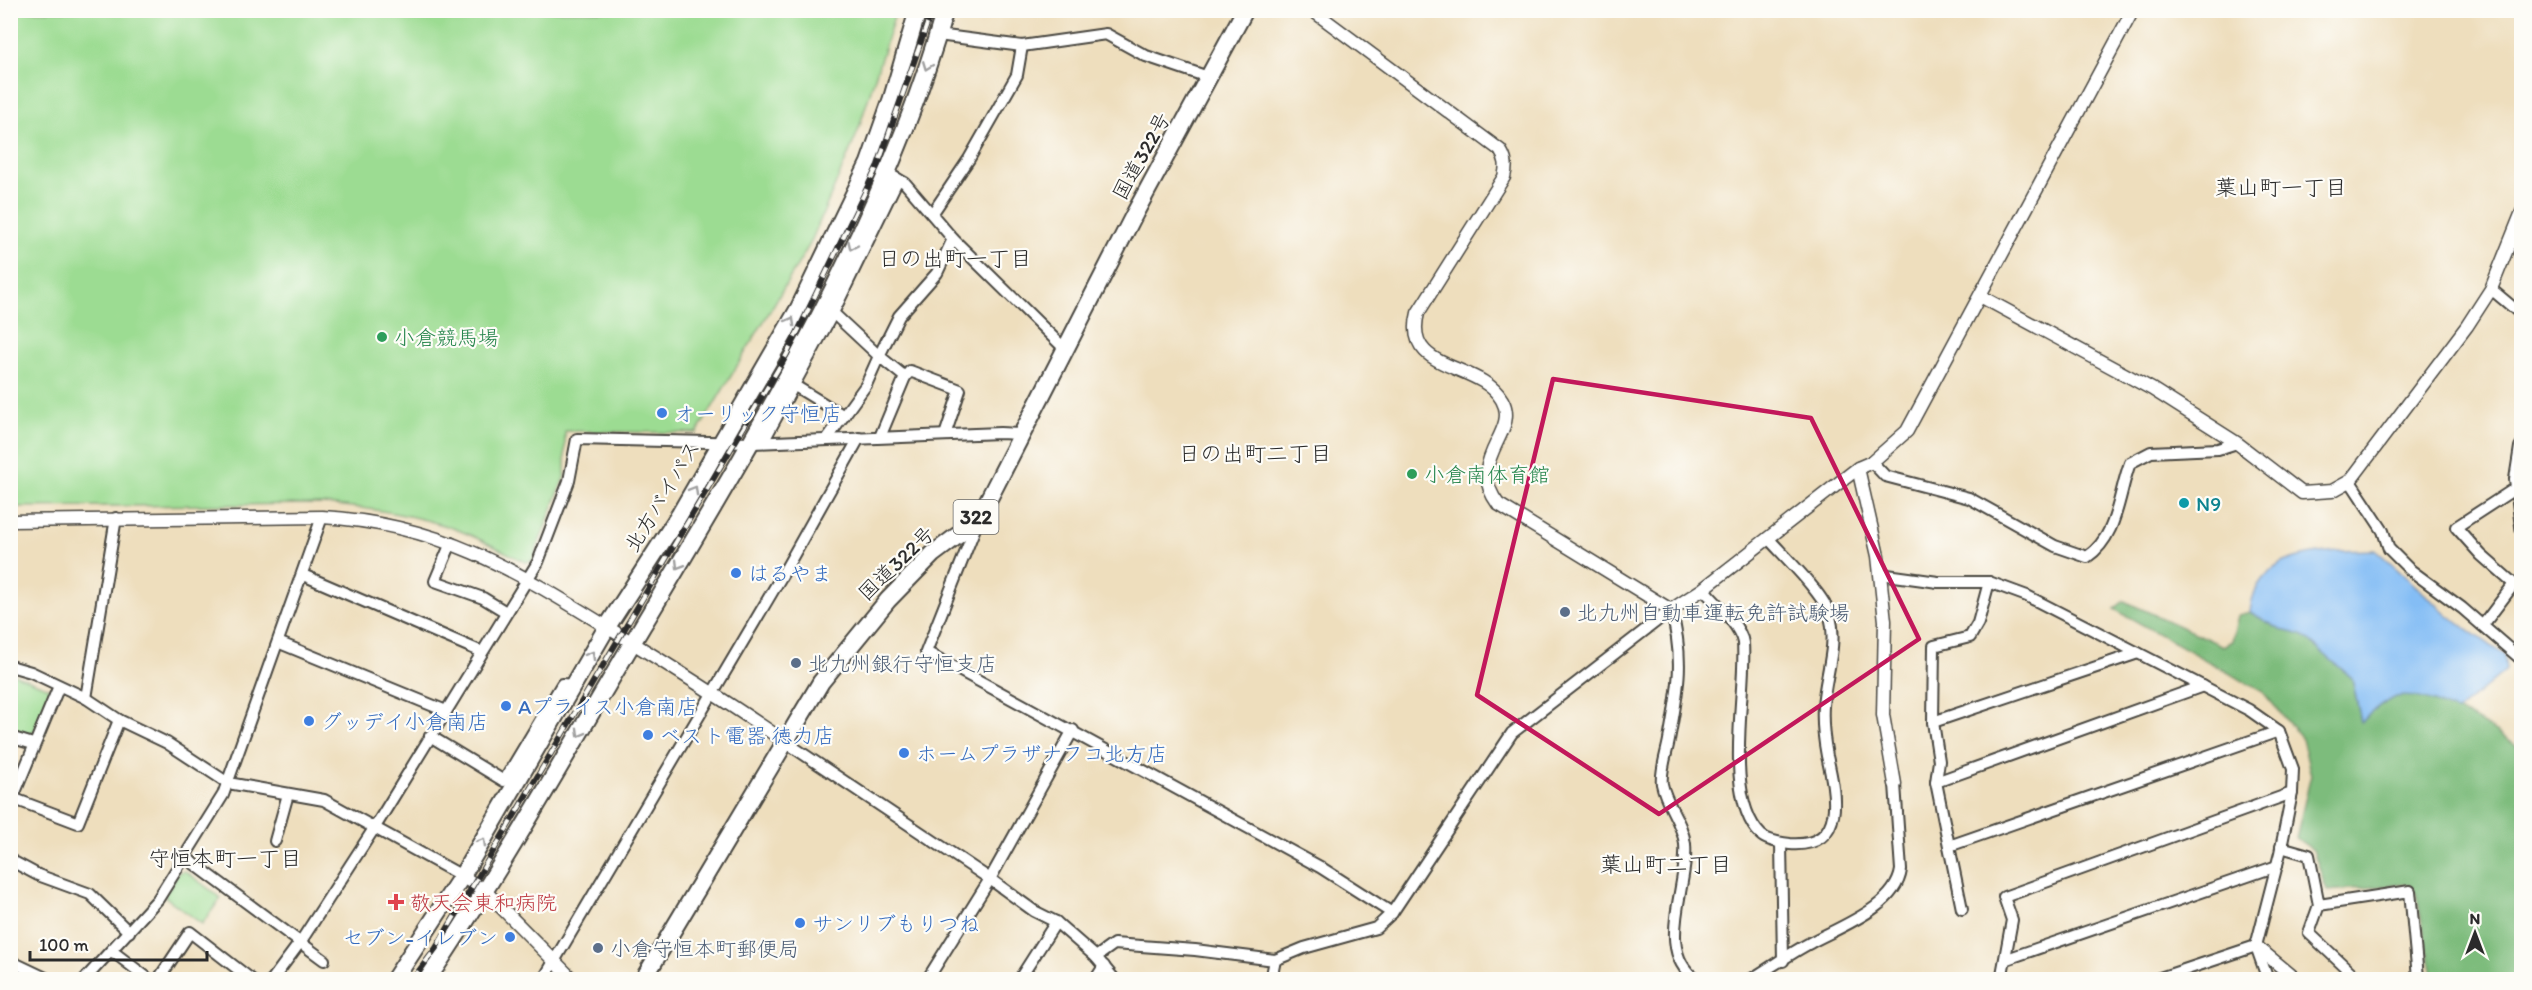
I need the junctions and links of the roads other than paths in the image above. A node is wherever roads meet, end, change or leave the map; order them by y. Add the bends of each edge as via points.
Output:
1 (918, 10) edge
2 (945, 10) edge
3 (1245, 10) edge
4 (1312, 10) edge
5 (2133, 10) edge
6 (938, 35) junction
7 (1022, 46) junction
8 (1210, 78) junction
9 (869, 163) junction
10 (892, 176) junction
11 (2522, 212) edge
12 (932, 214) junction
13 (953, 239) junction
14 (2492, 289) junction
15 (1980, 296) junction
16 (833, 313) junction
17 (2522, 315) edge
18 (1066, 351) junction
19 (879, 356) junction
20 (904, 377) junction
21 (795, 386) junction
22 (844, 416) junction
23 (1020, 434) junction
24 (945, 435) junction
25 (880, 437) junction
26 (859, 438) junction
27 (827, 439) junction
28 (721, 442) junction
29 (757, 442) junction
30 (2237, 443) junction
31 (2520, 447) edge
32 (1872, 462) junction
33 (1858, 468) junction
34 (2350, 482) junction
35 (2516, 488) junction
36 (982, 512) junction
37 (322, 517) junction
38 (116, 518) junction
39 (10, 521) edge
40 (2522, 534) edge
41 (1768, 538) junction
42 (451, 543) junction
43 (1880, 574) junction
44 (303, 575) junction
45 (528, 578) junction
46 (1989, 582) junction
47 (2518, 587) edge
48 (1703, 589) junction
49 (1671, 610) junction
50 (507, 612) junction
51 (2482, 625) junction
52 (607, 627) junction
53 (280, 643) junction
54 (632, 643) junction
55 (482, 652) junction
56 (2138, 653) junction
57 (2522, 660) edge
58 (10, 666) edge
59 (573, 685) junction
60 (59, 686) junction
61 (2203, 686) junction
62 (713, 693) junction
63 (86, 698) junction
64 (446, 711) junction
65 (119, 720) junction
66 (1934, 722) junction
67 (1073, 730) junction
68 (2279, 731) junction
69 (430, 736) junction
70 (10, 737) edge
71 (784, 741) junction
72 (33, 744) junction
73 (1936, 782) junction
74 (228, 783) junction
75 (1895, 784) joint
76 (2292, 793) junction
77 (288, 794) junction
78 (11, 800) edge
79 (375, 827) junction
80 (275, 841) dead end
81 (1781, 843) junction
82 (1949, 846) junction
83 (2281, 847) junction
84 (185, 857) junction
85 (10, 860) edge
86 (2277, 866) junction
87 (462, 876) junction
88 (990, 879) junction
89 (486, 892) junction
90 (2319, 905) junction
91 (1962, 909) dead end
92 (1392, 913) junction
93 (1056, 922) junction
94 (129, 932) junction
95 (301, 941) junction
96 (2256, 946) junction
97 (112, 951) junction
98 (2007, 959) junction
99 (324, 960) dead end
100 (1275, 960) junction
101 (10, 961) edge
102 (554, 961) junction
103 (1100, 961) junction
104 (1783, 961) junction
105 (50, 980) edge
106 (84, 980) edge
107 (150, 980) edge
108 (158, 980) edge
109 (252, 980) edge
110 (272, 980) edge
111 (394, 980) edge
112 (427, 980) edge
113 (543, 980) edge
114 (573, 980) edge
115 (643, 980) edge
116 (927, 980) edge
117 (1019, 980) edge
118 (1095, 980) edge
119 (1115, 980) edge
120 (1271, 980) edge
121 (1697, 980) edge
122 (1750, 980) edge
123 (2001, 980) edge
124 (2154, 980) edge
125 (2268, 980) edge
126 (2297, 980) edge
127 (2359, 980) edge
128 (2416, 980) edge

1 - 9 highway, 北方バイパス
2 - 6 highway
3 - 8 highway, 国道322号 / 322
4 - 49 street via 1504,156 1504,177 1418,313 1413,328 1424,352 1492,388 1503,401 1506,414 1502,431 1487,458 1488,491 1498,504
5 - 15 street
6 - 7 street
6 -> 10 highway
7 - 8 street via 1106,34 1146,56
7 - 12 street via 1017,75
8 - 18 highway, 国道322号 / 322
9 - 10 street
28 -> 9 highway, 北方バイパス via 799,308
10 - 12 street via 905,183
10 - 16 street
10 -> 29 highway
11 - 14 street
12 - 13 street
13 - 18 street
13 - 19 street via 937,273 899,316
14 - 17 street
14 - 34 street
15 - 30 street via 2152,389
15 - 32 street via 1907,431
16 - 19 street
16 - 21 street
18 - 23 highway, 国道322号 / 322
19 - 20 street
19 - 22 street via 866,385
20 - 24 street via 910,371 960,390
20 - 25 street
21 - 22 street
21 - 29 street
22 - 27 street
23 - 24 street
23 - 36 highway, 国道322号 / 322
24 - 25 street
25 - 26 street
26 - 27 street
26 - 62 street
27 - 29 street
28 - 29 street
28 - 45 street via 578,438 569,481
52 -> 28 highway, 北方バイパス
29 -> 54 highway
30 - 32 street via 2218,449 2151,452 2130,463 2112,526 2101,548 2087,557 2055,546 1969,498 1885,476
30 - 34 street via 2302,493 2332,491
31 - 35 street
32 - 33 street
33 - 41 street
33 - 43 street
34 - 51 street via 2383,531 2389,549
35 - 40 street
35 - 47 street via 2456,526 2481,555
36 - 67 street via 926,652
36 - 71 highway, 国道322号 / 322 via 933,554 859,632
37 - 38 street
37 - 42 street via 399,527
37 - 44 street
38 - 39 street
38 - 63 street
41 - 48 street
41 - 81 street via 1830,614 1832,643 1823,706 1824,742 1836,796 1833,821 1822,835 1803,845
42 - 45 street
42 - 50 street via 435,581 483,598
43 - 46 street via 1938,582
43 - 75 street via 1885,621 1883,715
44 - 53 street
44 - 55 street
45 - 50 street
45 - 52 street
46 - 56 street via 2027,596
46 - 66 street via 1970,637 1934,646
47 - 51 street
48 - 49 street
48 - 81 street via 1743,641 1738,716 1740,777 1749,818 1761,836
49 - 92 street via 1512,733
49 - 121 street via 1679,637 1681,675 1662,783 1685,841 1686,871 1675,923 1675,951 1685,972
50 - 55 street
51 - 57 street
52 - 54 street
59 -> 52 highway, 北方バイパス
53 - 64 street
53 - 74 street
54 - 62 street
54 -> 89 highway
55 - 64 street
56 - 61 street
56 - 66 street
58 - 60 street
59 - 69 street via 562,684 504,781
87 -> 59 highway, 北方バイパス
60 - 63 street
60 - 72 street
61 - 68 street
61 - 73 street
62 - 71 street
62 - 102 street
63 - 65 street
64 - 69 street
65 - 74 street via 167,743
65 - 78 street via 78,823
66 - 73 street via 1939,761
67 - 88 street
67 - 92 street via 1320,867
68 - 76 street via 2293,769
68 - 82 street
69 - 79 street
70 - 72 street
71 - 88 street
71 - 115 highway, 国道322号 / 322
72 - 78 street
73 - 82 street
74 - 77 street
74 - 84 street
75 - 104 street via 1899,883 1886,898 1850,923
76 - 83 street
76 - 98 street via 2004,897 2012,920
77 - 79 street via 324,800
77 - 80 street
79 - 87 street
79 - 95 street
81 - 104 street
82 - 91 street
83 - 86 street
83 - 90 street via 2309,855
84 - 94 street via 158,899
84 - 95 street
85 - 94 street via 90,894
86 - 96 street
86 - 98 street
87 - 89 street
87 - 111 highway, 北方バイパス
88 - 93 street
88 - 116 street
89 - 102 street
89 - 112 highway
90 - 127 street via 2309,933
90 - 128 street via 2410,891
92 - 100 street via 1376,928
93 - 103 street
93 - 117 street
94 - 97 street
95 - 99 street
95 - 110 street
96 - 124 street
96 - 125 street
96 - 126 street
97 - 106 street
97 - 107 street
98 - 123 street
100 - 103 street via 1114,944
100 - 120 street
101 - 105 street
102 - 113 street
102 - 114 street
103 - 118 street
103 - 119 street
104 - 122 street
108 - 109 street via 190,932

